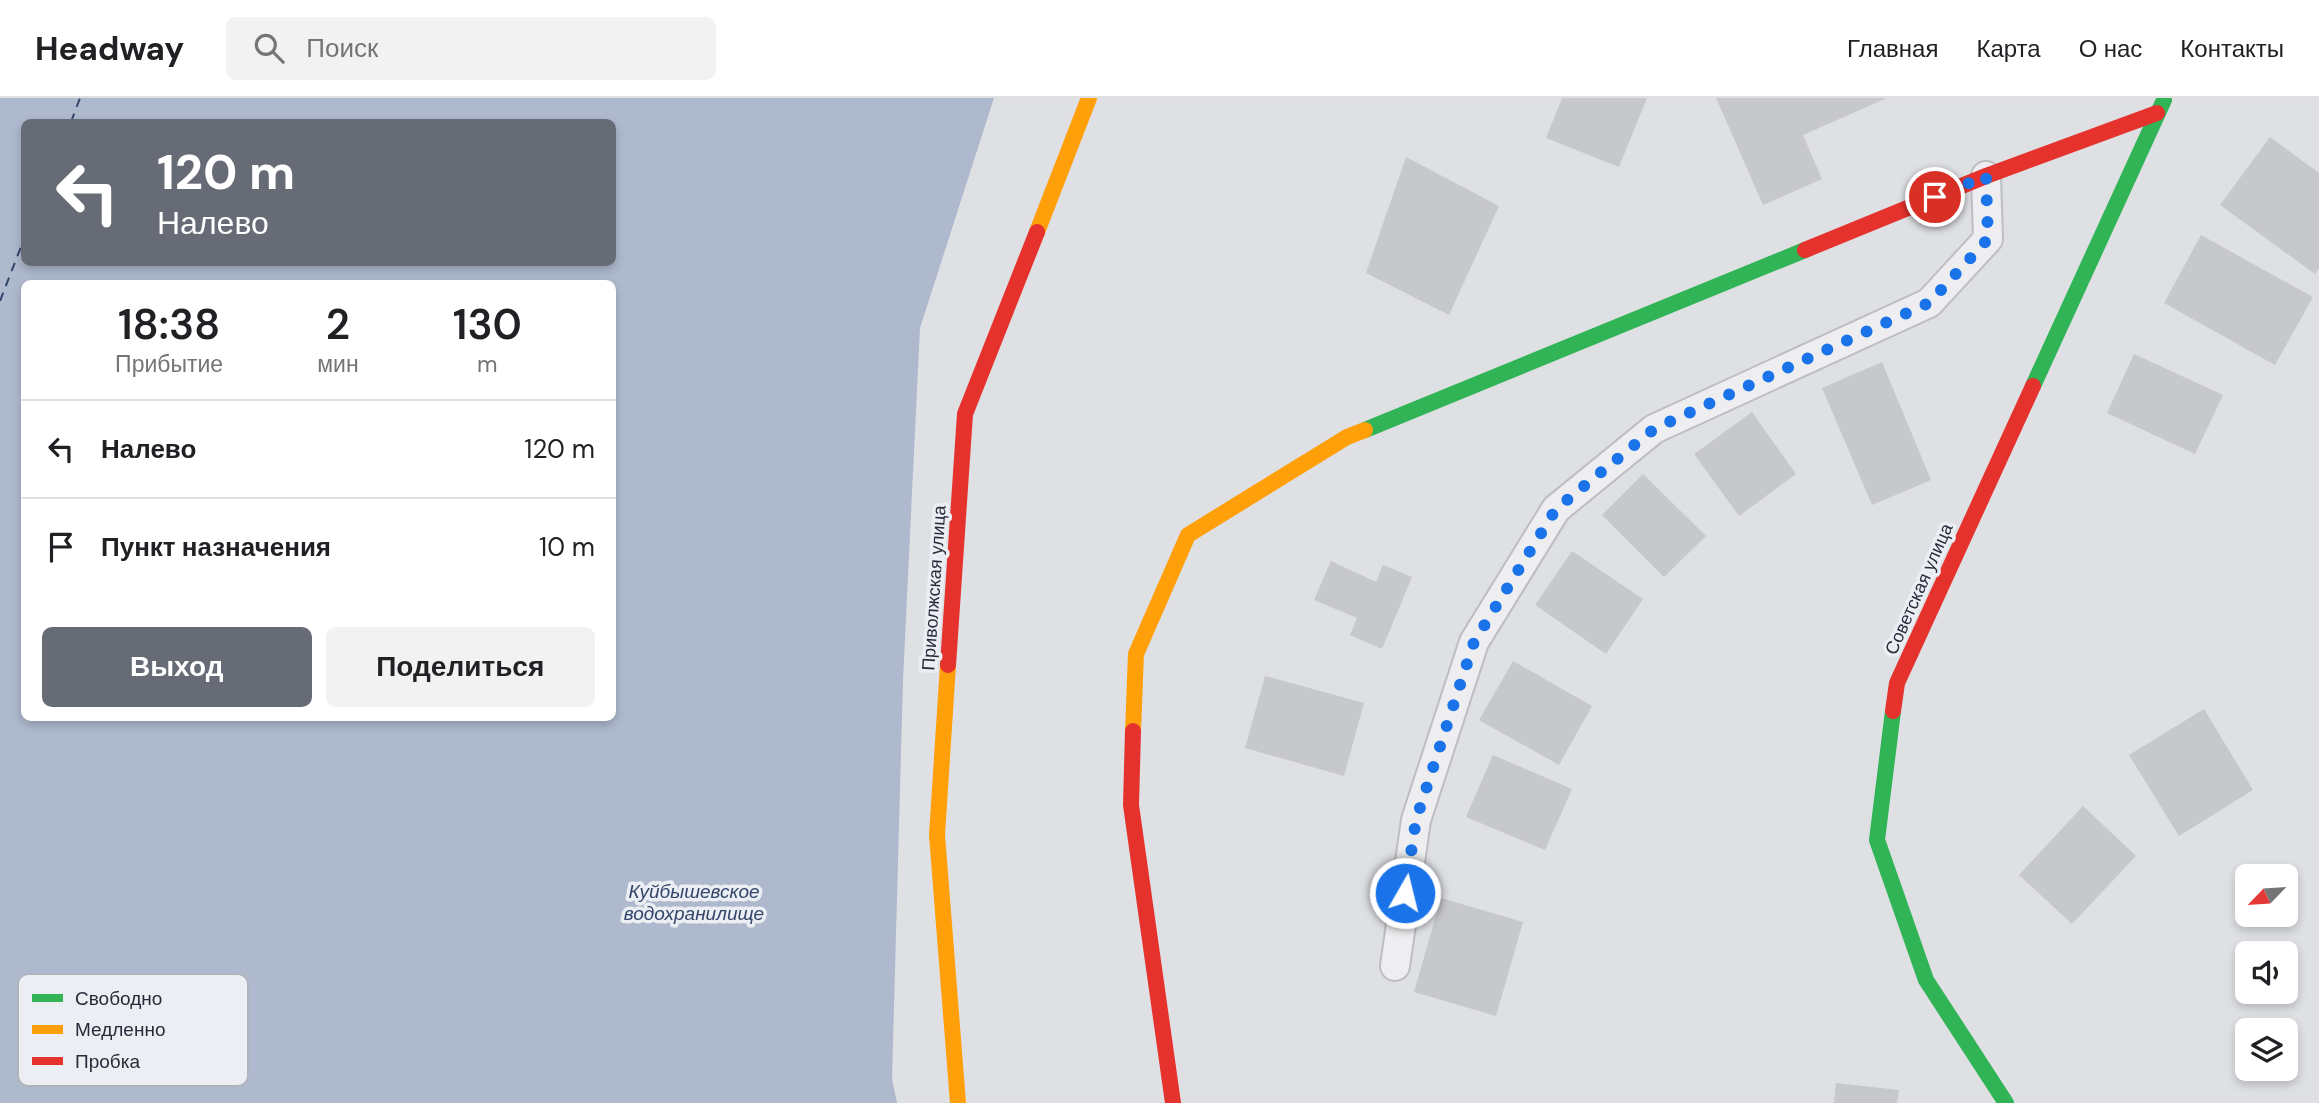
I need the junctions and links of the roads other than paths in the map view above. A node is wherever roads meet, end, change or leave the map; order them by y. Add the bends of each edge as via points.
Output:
1 (1089, 98) edge
2 (2161, 105) edge
3 (1986, 176) junction
4 (1395, 966) dead end
5 (958, 1103) edge
6 (1173, 1103) edge
7 (2007, 1103) edge

1 - 5 street, Приволжская улица via 965,414 937,835
2 - 3 street
2 - 7 street, Советская улица via 1897,683 1877,840 1926,980
3 - 4 lane via 1988,239 1929,303 1654,429 1556,509 1474,642 1416,820
3 - 6 street via 1347,437 1188,535 1136,654 1130,806

